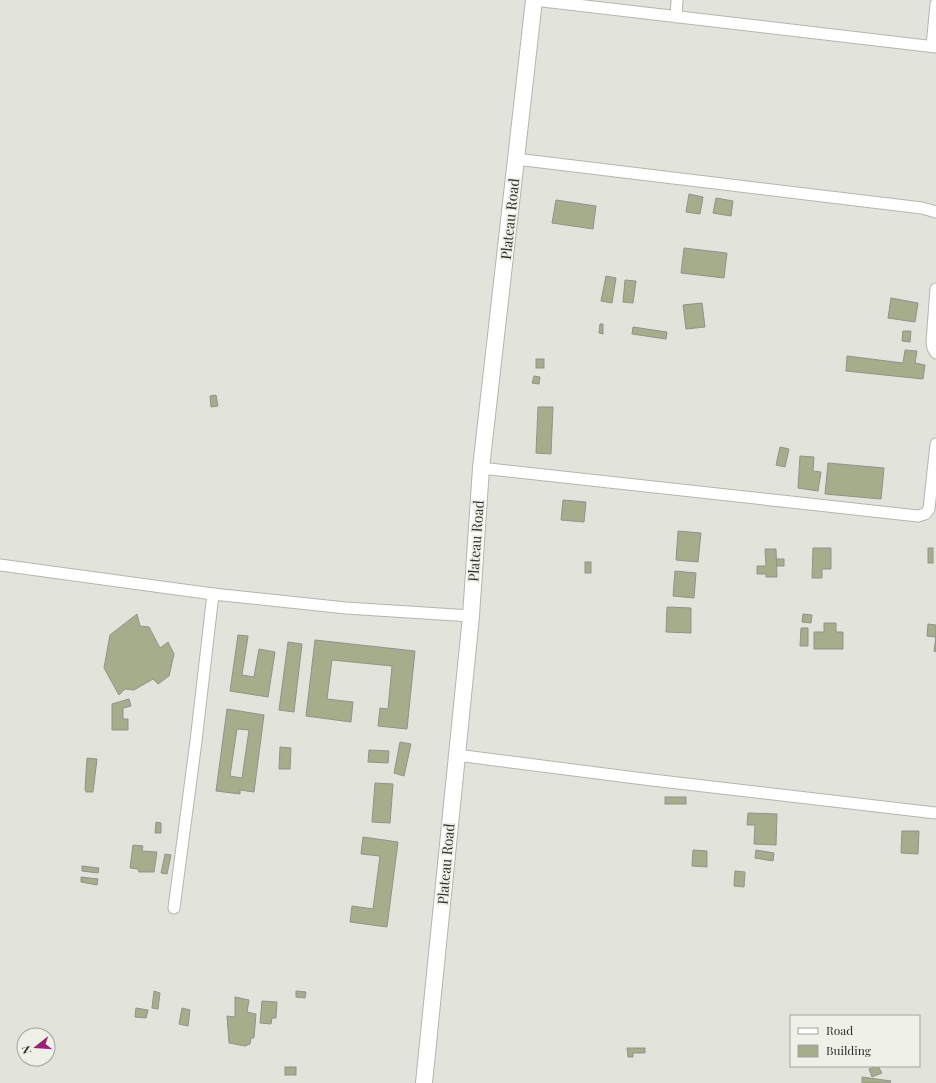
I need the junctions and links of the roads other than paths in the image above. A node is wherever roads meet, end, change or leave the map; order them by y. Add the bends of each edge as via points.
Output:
1 (534, 0) edge
2 (677, 0) edge
3 (936, 4) edge
4 (676, 17) junction
5 (934, 46) edge
6 (516, 159) junction
7 (936, 212) edge
8 (936, 288) edge
9 (936, 353) edge
10 (936, 444) edge
11 (481, 468) junction
12 (0, 565) edge
13 (213, 594) junction
14 (471, 616) junction
15 (456, 755) junction
16 (936, 813) edge
17 (174, 908) dead end
18 (424, 1083) edge

1 - 4 street
1 - 6 street, Plateau Road
2 - 4 street
3 - 5 street
4 - 5 street
6 - 7 street via 914,207
6 - 11 street, Plateau Road
8 - 9 street via 932,342
10 - 11 street via 929,509 925,514 918,516
11 - 14 street, Plateau Road
12 - 13 street
13 - 14 street via 346,608
13 - 17 street
14 - 15 street, Plateau Road
15 - 16 street
15 - 18 street, Plateau Road

